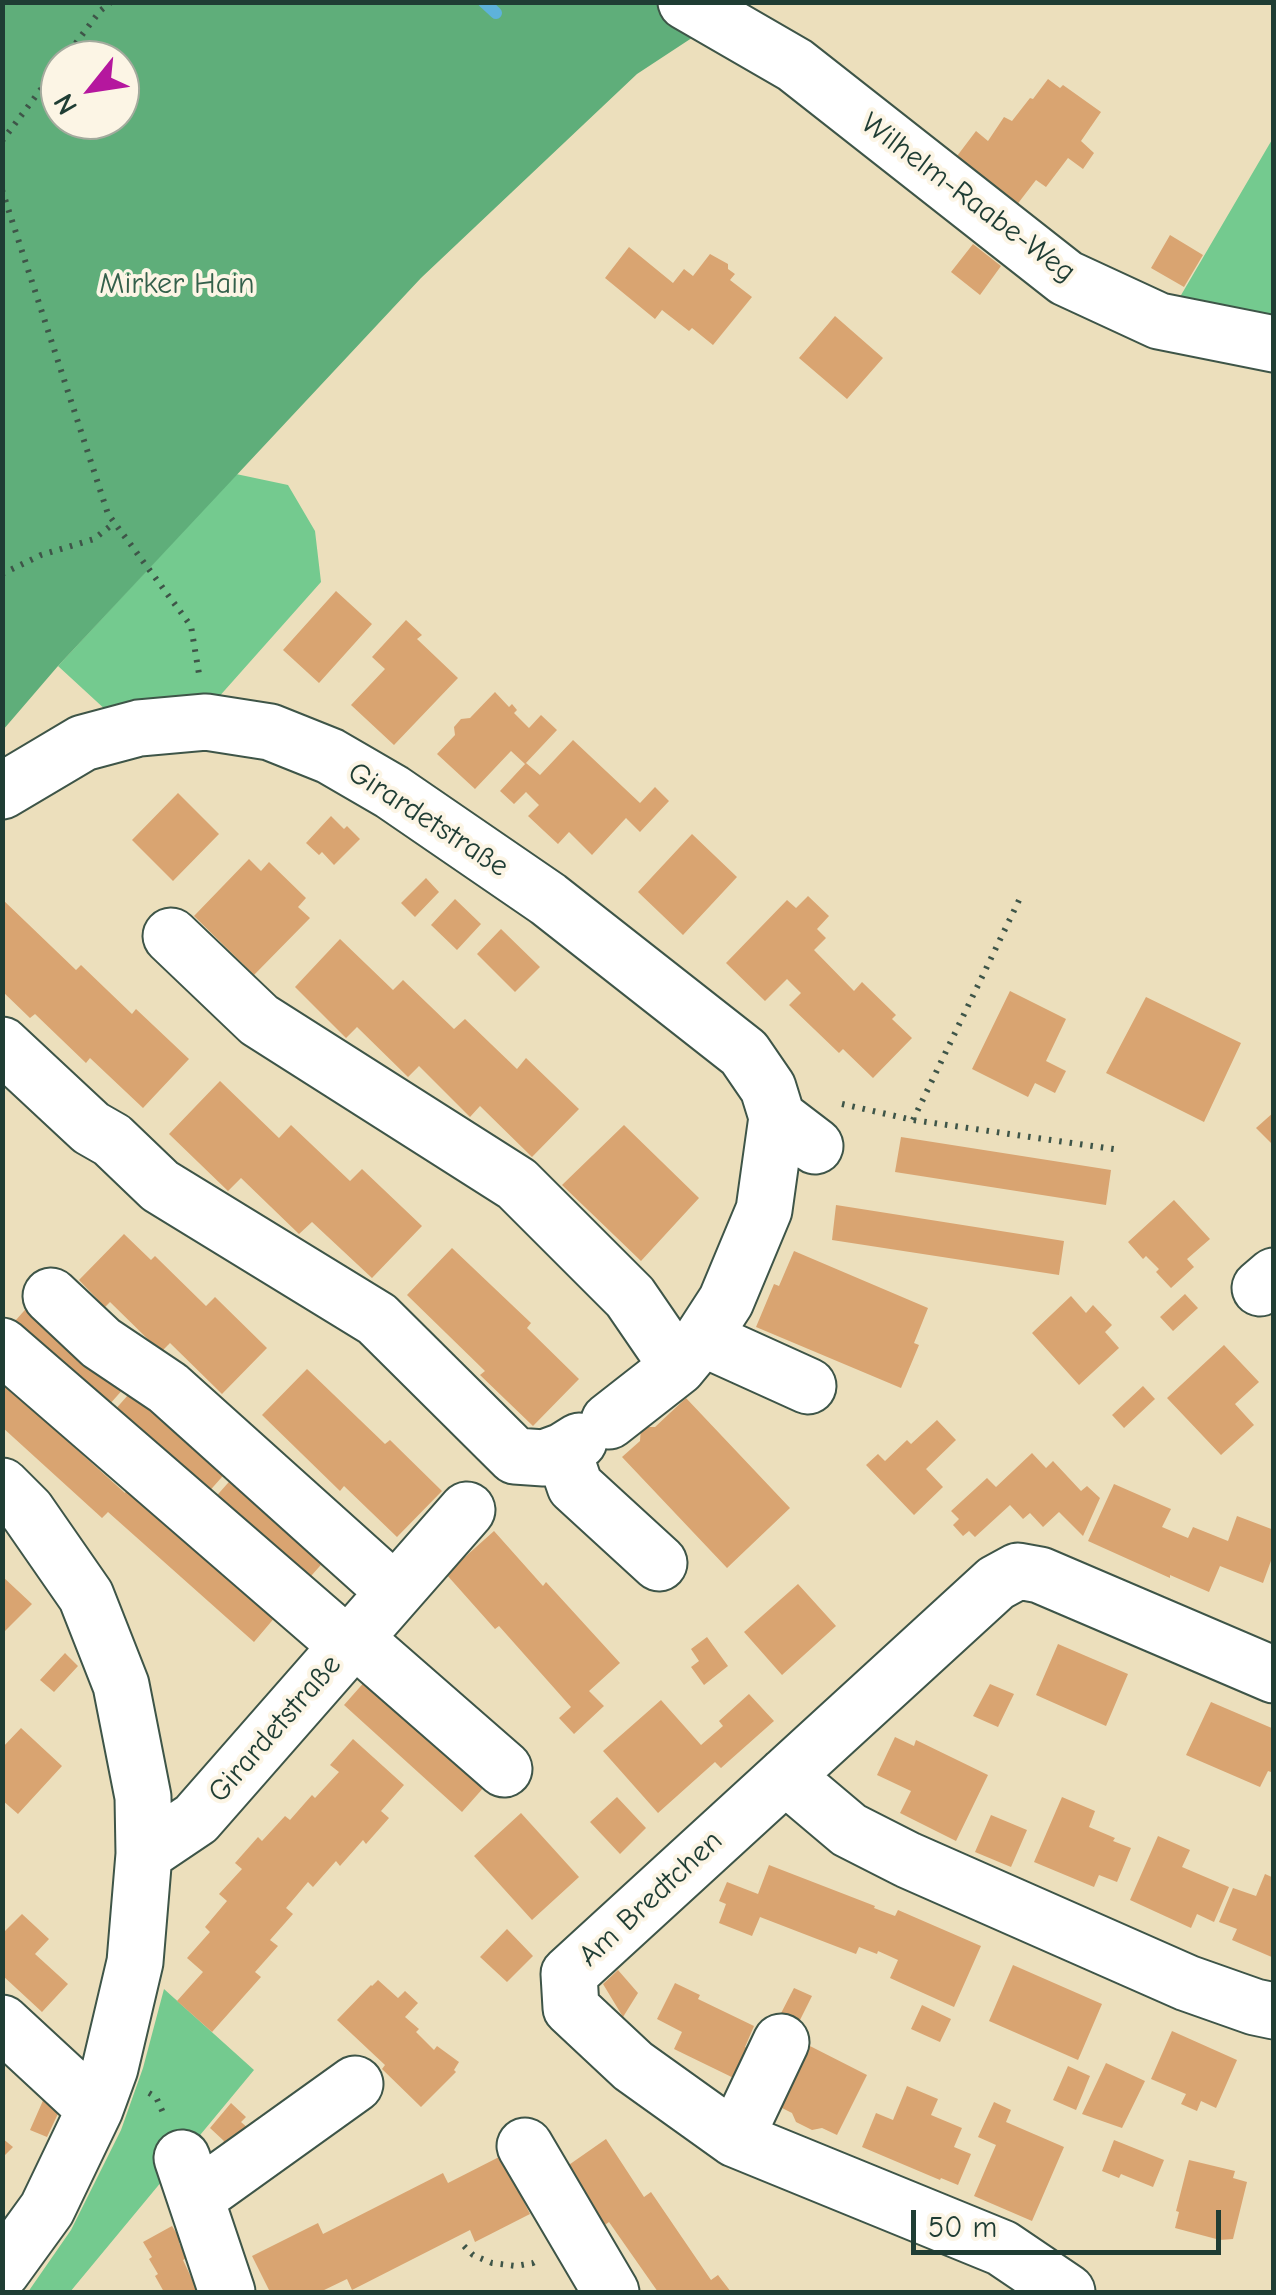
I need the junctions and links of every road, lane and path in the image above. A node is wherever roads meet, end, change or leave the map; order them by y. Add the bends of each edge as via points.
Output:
1 (111, 2) edge
2 (686, 2) edge
3 (78, 40) edge
4 (40, 91) edge
5 (2, 141) edge
6 (2, 190) edge
7 (1274, 344) edge
8 (114, 523) junction
9 (2, 574) edge
10 (206, 722) junction
11 (2, 791) edge
12 (1022, 894) dead end
13 (171, 936) dead end
14 (2, 1044) edge
15 (913, 1120) junction
16 (811, 1122) junction
17 (1120, 1150) dead end
18 (51, 1296) dead end
19 (2, 1346) edge
20 (690, 1352) junction
21 (808, 1386) dead end
22 (538, 1459) junction
23 (2, 1486) edge
24 (659, 1563) dead end
25 (395, 1592) junction
26 (351, 1642) junction
27 (1274, 1675) edge
28 (504, 1769) dead end
29 (785, 1776) junction
30 (144, 1854) junction
31 (1274, 2011) edge
32 (2, 2023) edge
33 (781, 2042) dead end
34 (355, 2084) dead end
35 (96, 2109) junction
36 (735, 2140) junction
37 (525, 2146) dead end
38 (578, 2236) junction
39 (464, 2246) dead end
40 (2, 2271) edge
41 (227, 2292) edge
42 (611, 2292) edge
43 (1067, 2292) edge

1 - 3 path
2 - 7 street, Wilhelm-Raabe-Weg via 795,65 1066,278 1158,321
4 - 5 path
6 - 8 path
8 - 9 path via 94,540
8 - 10 path via 191,626
10 - 11 street, Girardetstraße via 140,728 82,743
10 - 16 street, Girardetstraße via 270,732 392,792 548,898 744,1053 768,1088
12 - 15 path
13 - 20 street via 258,1020 517,1184
14 - 22 street via 160,1186 377,1319
15 - 16 path
15 - 17 path
16 - 20 street, Girardetstraße via 726,1301
18 - 25 street via 101,1342 168,1388
19 - 26 street
20 - 21 street
20 - 22 street, Girardetstraße
22 - 24 street
22 - 25 street, Girardetstraße
23 - 30 street via 27,1510 86,1596 121,1685 142,1798
25 - 26 street, Girardetstraße
26 - 28 street
26 - 30 street, Girardetstraße via 196,1819
27 - 29 street, Am Bredtchen via 1018,1570
29 - 31 street via 849,1830 908,1860 1186,1983
29 - 36 street, Am Bredtchen via 569,1974 571,2008 634,2066
30 - 35 street via 136,1962
32 - 35 street
33 - 36 street
34 - 41 street via 189,2178
35 - 40 street via 47,2209
36 - 43 street, Am Bredtchen via 1002,2248
37 - 38 street
38 - 39 path via 516,2266 492,2263
38 - 42 street

